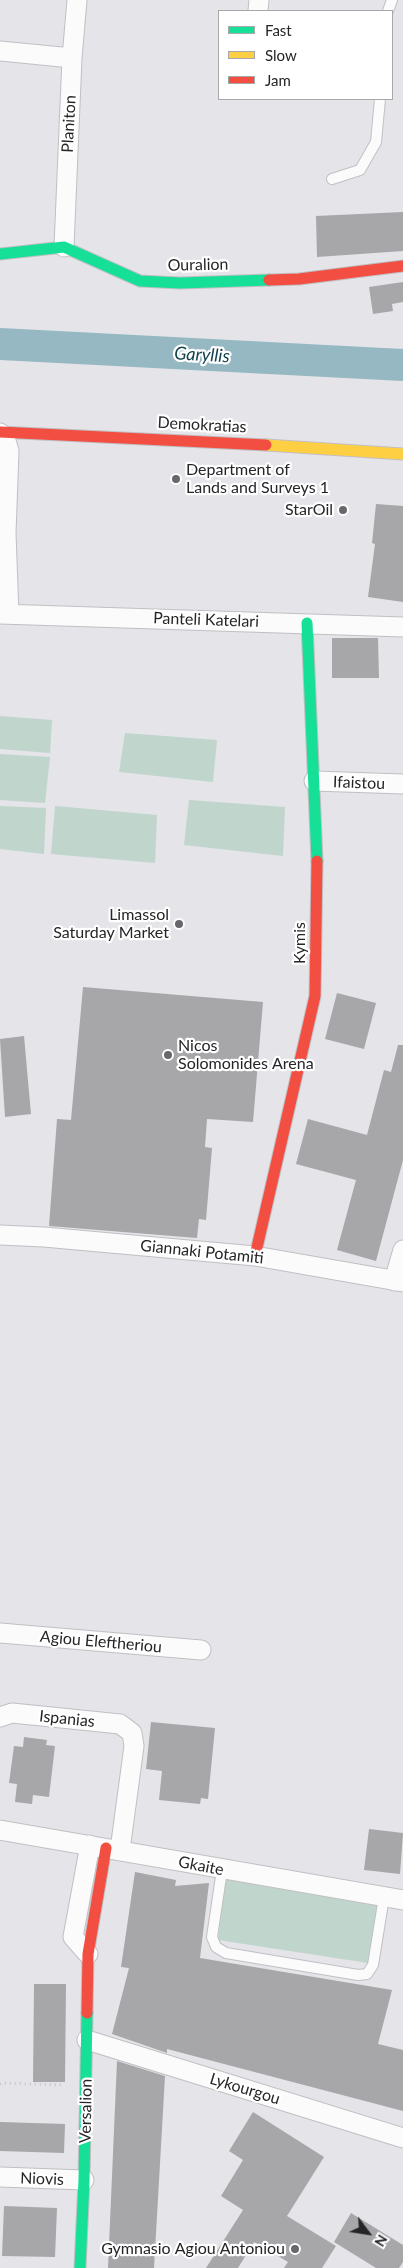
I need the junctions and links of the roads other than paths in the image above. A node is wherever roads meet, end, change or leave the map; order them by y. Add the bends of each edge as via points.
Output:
1 (77, 0) edge
2 (0, 51) edge
3 (72, 58) junction
4 (380, 100) edge
5 (332, 178) dead end
6 (64, 247) junction
7 (0, 254) edge
8 (403, 266) edge
9 (0, 432) edge
10 (9, 451) edge
11 (403, 454) edge
12 (3, 533) edge
13 (5, 614) edge
14 (308, 623) junction
15 (403, 627) edge
16 (314, 781) junction
17 (403, 784) edge
18 (0, 1235) edge
19 (403, 1250) edge
20 (256, 1256) junction
21 (398, 1282) edge
22 (0, 1633) edge
23 (201, 1650) dead end
24 (0, 1717) edge
25 (0, 1830) edge
26 (105, 1847) junction
27 (222, 1870) junction
28 (384, 1897) junction
29 (403, 1900) edge
30 (88, 1954) joint
31 (87, 2040) junction
32 (403, 2138) edge
33 (0, 2177) edge
34 (84, 2180) junction
35 (80, 2268) edge

1 - 3 street, Planiton
2 - 3 street
3 - 6 street, Planiton
4 - 5 lane via 376,142 360,170
6 - 7 street, Ouralion
6 - 8 street, Ouralion via 140,280 180,284 300,279
9 - 10 street, Panteli Katelari
9 - 11 street, Demokratias
10 - 12 street, Panteli Katelari
12 - 13 street, Panteli Katelari
13 - 14 street, Panteli Katelari
14 - 15 street, Panteli Katelari
14 - 16 street, Kymis
16 - 17 street, Ifaistou
16 - 20 street, Kymis via 315,996
18 - 20 street, Giannaki Potamiti
19 - 21 street
20 - 21 street, Giannaki Potamiti
22 - 23 street, Agiou Eleftheriou
24 - 26 street, Ispanias via 12,1713 120,1724 132,1733 134,1746
25 - 26 street, Gkaite
26 - 27 street, Gkaite
26 - 30 street, Versalion via 73,1938
27 - 28 street, Gkaite
27 - 28 lane via 212,1937 216,1946 226,1952 358,1975 367,1974 373,1965
28 - 29 street, Gkaite
30 - 31 street, Versalion
31 - 32 street, Lykourgou
31 - 34 street, Versalion
33 - 34 street, Niovis
34 - 35 street, Versalion

